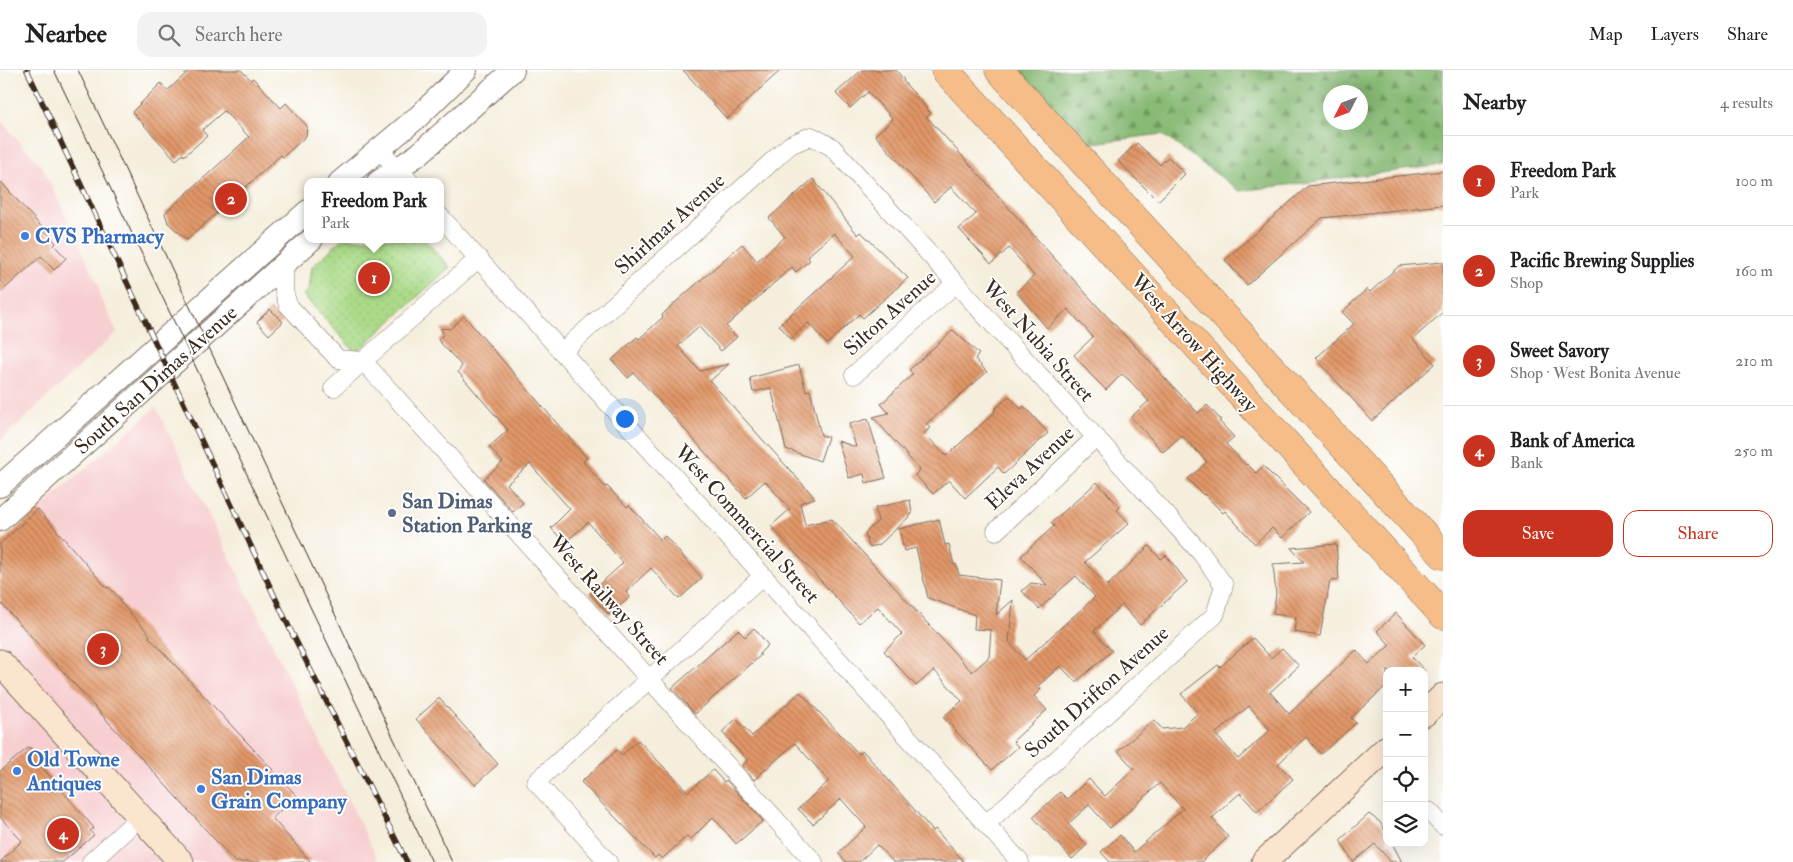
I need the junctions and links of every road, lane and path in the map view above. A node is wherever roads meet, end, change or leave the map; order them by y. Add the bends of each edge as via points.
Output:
1 (466, 70) edge
2 (513, 70) edge
3 (945, 70) edge
4 (999, 70) edge
5 (811, 136) joint
6 (379, 149) junction
7 (404, 175) edge
8 (345, 178) edge
9 (304, 215) edge
10 (444, 220) edge
11 (308, 243) edge
12 (479, 258) junction
13 (284, 265) junction
14 (956, 283) junction
15 (562, 352) junction
16 (363, 361) junction
17 (854, 375) dead end
18 (333, 388) dead end
19 (1096, 438) junction
20 (0, 486) edge
21 (0, 520) edge
22 (996, 531) dead end
23 (1443, 555) edge
24 (763, 576) junction
25 (1224, 585) joint
26 (1443, 615) edge
27 (0, 662) edge
28 (650, 679) junction
29 (1443, 696) edge
30 (1426, 712) edge
31 (1383, 752) edge
32 (1429, 810) dead end
33 (140, 817) junction
34 (986, 824) junction
35 (1443, 826) edge
36 (91, 862) edge
37 (181, 862) edge
38 (608, 862) edge
39 (814, 862) edge
40 (1020, 862) edge
41 (1264, 862) edge

1 - 6 street
2 - 7 street via 419,154
3 - 26 main road, West Arrow Highway
4 - 23 main road, West Arrow Highway
5 - 14 street, West Nubia Street via 832,147
5 - 15 street, Shirlmar Avenue via 790,145
6 - 7 street
6 - 8 street
9 - 20 street, South San Dimas Avenue
10 - 12 street, West Commercial Street
11 - 13 street, South San Dimas Avenue
12 - 15 street, West Commercial Street
12 - 16 street
13 - 16 street via 284,291 288,305 338,359
13 - 21 street, South San Dimas Avenue
14 - 17 street, Silton Avenue
14 - 19 street, West Nubia Street
15 - 24 street, West Commercial Street
16 - 18 street
16 - 28 street, West Railway Street
19 - 22 street, Eleva Avenue
19 - 25 street, West Nubia Street via 1201,553
24 - 28 street
24 - 34 street, West Commercial Street
25 - 34 street, South Drifton Avenue via 1215,615
27 - 33 main road
28 - 38 street via 536,782
28 - 39 street, West Railway Street
29 - 30 main road
31 - 41 main road
32 - 35 street
33 - 36 street
33 - 37 main road
34 - 40 street, West Commercial Street

